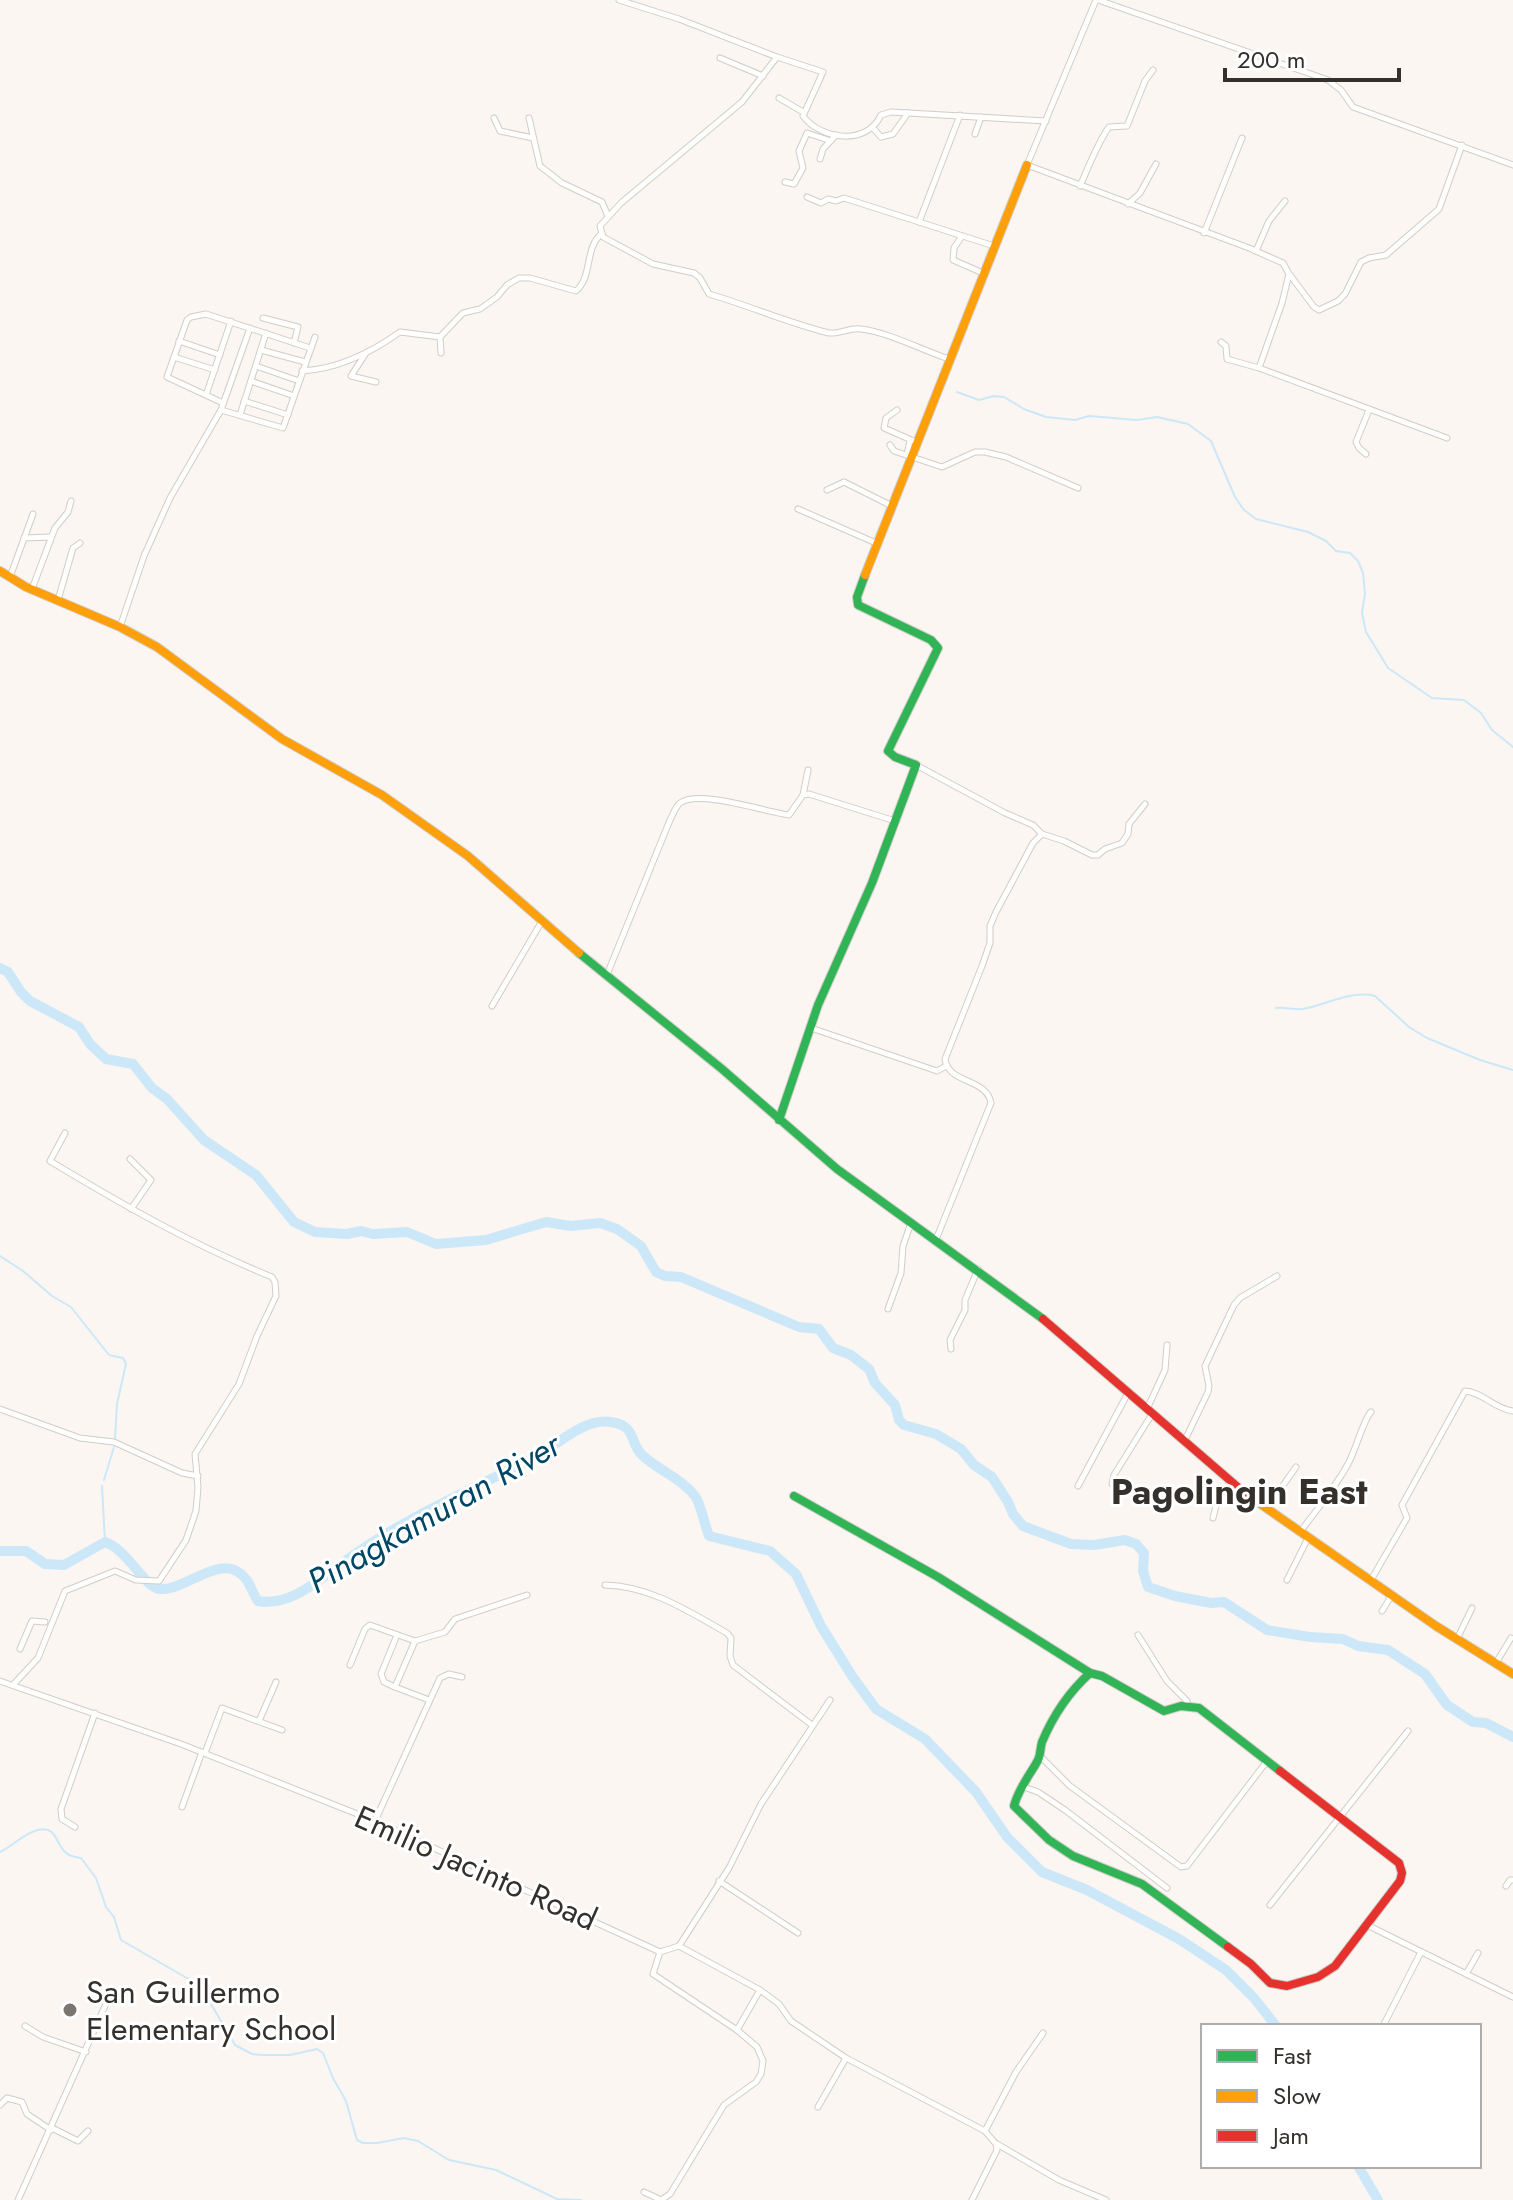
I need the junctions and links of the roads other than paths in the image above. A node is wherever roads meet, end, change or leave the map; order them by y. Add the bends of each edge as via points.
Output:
1 (619, 0) edge
2 (1097, 0) edge
3 (777, 57) junction
4 (720, 58) dead end
5 (1153, 70) dead end
6 (763, 76) junction
7 (779, 98) dead end
8 (803, 112) junction
9 (908, 113) junction
10 (960, 115) junction
11 (981, 117) junction
12 (494, 118) dead end
13 (529, 118) dead end
14 (1046, 121) junction
15 (873, 128) junction
16 (975, 134) dead end
17 (836, 135) junction
18 (533, 138) junction
19 (1242, 138) dead end
20 (831, 141) junction
21 (1462, 145) junction
22 (820, 159) dead end
23 (1156, 164) dead end
24 (1027, 165) junction
25 (1513, 165) edge
26 (785, 182) dead end
27 (1080, 186) junction
28 (807, 197) dead end
29 (1285, 201) dead end
30 (1128, 204) junction
31 (608, 216) junction
32 (919, 222) junction
33 (1204, 233) junction
34 (601, 234) junction
35 (962, 236) junction
36 (994, 246) junction
37 (1256, 251) junction
38 (983, 273) junction
39 (1289, 274) junction
40 (263, 318) dead end
41 (231, 321) junction
42 (250, 328) junction
43 (266, 333) junction
44 (315, 337) dead end
45 (440, 337) junction
46 (179, 341) junction
47 (1221, 342) dead end
48 (294, 343) junction
49 (310, 348) junction
50 (261, 350) junction
51 (367, 352) junction
52 (441, 353) dead end
53 (220, 355) junction
54 (173, 357) junction
55 (949, 359) junction
56 (305, 362) junction
57 (256, 366) junction
58 (1259, 368) junction
59 (215, 370) junction
60 (302, 371) junction
61 (251, 381) junction
62 (299, 381) junction
63 (376, 382) dead end
64 (206, 395) junction
65 (294, 396) junction
66 (244, 401) junction
67 (222, 406) junction
68 (897, 410) dead end
69 (1369, 410) junction
70 (240, 415) junction
71 (288, 415) junction
72 (1447, 438) dead end
73 (914, 441) junction
74 (890, 445) dead end
75 (1366, 454) dead end
76 (909, 456) junction
77 (1078, 488) dead end
78 (827, 490) dead end
79 (71, 501) dead end
80 (891, 506) junction
81 (798, 509) dead end
82 (33, 514) dead end
83 (51, 537) junction
84 (24, 538) junction
85 (80, 543) dead end
86 (876, 543) junction
87 (0, 571) edge
88 (10, 577) junction
89 (32, 590) junction
90 (57, 601) junction
91 (120, 627) junction
92 (916, 765) junction
93 (808, 770) dead end
94 (803, 795) junction
95 (1145, 804) dead end
96 (895, 821) junction
97 (1042, 834) junction
98 (542, 921) junction
99 (606, 977) junction
100 (492, 1006) dead end
101 (811, 1028) junction
102 (946, 1066) junction
103 (779, 1120) junction
104 (65, 1133) dead end
105 (130, 1159) dead end
106 (131, 1209) junction
107 (912, 1222) junction
108 (935, 1242) junction
109 (978, 1269) junction
110 (1277, 1276) dead end
111 (888, 1309) dead end
112 (1167, 1345) dead end
113 (951, 1349) dead end
114 (1128, 1393) junction
115 (0, 1409) edge
116 (1513, 1411) edge
117 (1149, 1412) junction
118 (1371, 1412) dead end
119 (1184, 1443) junction
120 (1296, 1467) dead end
121 (198, 1476) junction
122 (1231, 1481) junction
123 (1078, 1486) dead end
124 (1123, 1487) dead end
125 (794, 1496) dead end
126 (1267, 1508) junction
127 (1213, 1518) dead end
128 (1305, 1534) junction
129 (1287, 1580) dead end
130 (1371, 1580) junction
131 (605, 1585) dead end
132 (1392, 1594) junction
133 (527, 1595) dead end
134 (1472, 1608) dead end
135 (1382, 1611) dead end
136 (48, 1623) junction
137 (398, 1635) junction
138 (1138, 1635) dead end
139 (1511, 1638) dead end
140 (1457, 1639) junction
141 (415, 1641) junction
142 (20, 1649) dead end
143 (1496, 1664) junction
144 (350, 1665) dead end
145 (1090, 1673) junction
146 (1513, 1674) edge
147 (462, 1677) dead end
148 (0, 1681) edge
149 (276, 1682) dead end
150 (13, 1685) junction
151 (395, 1687) junction
152 (429, 1700) junction
153 (830, 1700) dead end
154 (1184, 1704) junction
155 (95, 1713) junction
156 (259, 1721) junction
157 (812, 1725) junction
158 (282, 1730) dead end
159 (1408, 1731) dead end
160 (203, 1752) junction
161 (1040, 1756) junction
162 (1267, 1761) junction
163 (1021, 1786) junction
164 (182, 1807) dead end
165 (1342, 1818) junction
166 (375, 1821) junction
167 (75, 1827) dead end
168 (1513, 1880) edge
169 (719, 1881) junction
170 (1506, 1886) dead end
171 (1167, 1888) dead end
172 (1270, 1905) dead end
173 (1367, 1925) junction
174 (798, 1933) dead end
175 (679, 1946) junction
176 (660, 1952) junction
177 (1421, 1952) junction
178 (1478, 1953) dead end
179 (1466, 1974) junction
180 (760, 1990) junction
181 (1513, 1997) edge
182 (105, 2006) dead end
183 (1384, 2024) edge
184 (25, 2026) dead end
185 (737, 2030) junction
186 (1043, 2033) dead end
187 (86, 2052) junction
188 (846, 2058) junction
189 (0, 2105) edge
190 (818, 2107) dead end
191 (52, 2129) junction
192 (88, 2131) dead end
193 (985, 2131) junction
194 (996, 2144) junction
195 (644, 2192) dead end
196 (18, 2200) edge
197 (972, 2200) edge
198 (1106, 2200) edge

1 - 3 street
2 - 14 street
2 - 21 street via 1328,80 1353,107
3 - 6 street
3 - 8 street via 823,72
4 - 6 street
5 - 27 street via 1127,126 1109,127 1100,139
6 - 31 street via 742,102
7 - 8 street
8 - 17 street via 804,120
9 - 10 street
9 - 15 street via 883,113
9 - 15 street via 893,134 881,137
10 - 11 street
10 - 32 street
11 - 14 street
11 - 16 street
12 - 18 street via 500,131
13 - 18 street
14 - 24 street
15 - 17 street via 853,137
17 - 20 street
18 - 31 street via 540,166 602,202
19 - 33 street
20 - 22 street
20 - 26 street via 807,133 799,151 803,168 794,184
21 - 25 street
21 - 39 street via 1439,209 1386,255 1361,262 1338,301 1319,310
23 - 30 street
24 - 27 street
24 - 36 street
27 - 30 street
28 - 32 street via 821,203 844,198
29 - 37 street
30 - 33 street
31 - 34 street
32 - 35 street
33 - 37 street
34 - 45 street via 592,245 579,290 524,276 480,309 463,313
34 - 55 street via 653,264 694,273 709,294 829,333 858,328
35 - 36 street
35 - 38 street via 953,260
36 - 38 street
37 - 39 street via 1283,263
38 - 55 street
39 - 58 street
40 - 48 street via 298,327
41 - 42 street
41 - 46 street via 206,314 191,317
41 - 53 street
42 - 43 street
42 - 67 street
43 - 48 street
43 - 50 street
44 - 49 street
45 - 51 street via 400,332
45 - 52 street
46 - 53 street
46 - 54 street
47 - 58 street via 1225,357
48 - 49 street
49 - 56 street
50 - 56 street
50 - 57 street
51 - 60 street via 332,367
51 - 63 street via 351,376
53 - 59 street
54 - 59 street
54 - 64 street via 167,378
55 - 73 street
56 - 60 street
57 - 61 street
57 - 62 street
58 - 69 street
59 - 64 street
60 - 62 street
61 - 65 street
61 - 66 street
62 - 65 street
64 - 67 street
65 - 71 street
66 - 70 street
66 - 71 street
67 - 70 street
67 - 91 street via 170,498
68 - 73 street via 886,418 884,428
69 - 72 street
69 - 75 street via 1356,442
70 - 71 street via 283,428
73 - 76 street
74 - 76 street
76 - 77 street via 942,467 985,452
76 - 80 street
78 - 80 street via 844,482
79 - 83 street
80 - 86 street
81 - 86 street
82 - 84 street
83 - 84 street
83 - 89 street
84 - 88 street
85 - 90 street via 71,553
86 - 92 street via 858,605 938,648 888,751
87 - 88 street
88 - 89 street
89 - 90 street
90 - 91 street
91 - 98 street via 186,667 282,739 428,826
92 - 96 street
92 - 97 street
93 - 94 street
94 - 96 street
94 - 99 street via 789,815 732,802 680,803
95 - 97 street via 1122,843 1098,855
96 - 101 street
97 - 102 street via 990,926 990,943
98 - 99 street
98 - 100 street
99 - 103 street
101 - 102 street via 937,1071
101 - 103 street
102 - 108 street via 984,1089 991,1103
103 - 107 street
104 - 106 street via 50,1161
105 - 106 street via 151,1180
106 - 121 street via 275,1282 276,1296 239,1384 195,1454
107 - 108 street
107 - 111 street
108 - 109 street
109 - 113 street
109 - 114 street
110 - 119 street via 1234,1305 1205,1366 1209,1386
112 - 117 street via 1165,1370
114 - 117 street
114 - 123 street
115 - 121 street via 80,1438 114,1442
116 - 130 street via 1465,1391 1402,1505 1407,1518
117 - 119 street
117 - 124 street via 1114,1475 1112,1484
118 - 128 street via 1349,1463
119 - 122 street
120 - 126 street
121 - 136 street via 196,1511 186,1540 159,1581 136,1580 115,1571 70,1588
122 - 126 street
122 - 127 street
125 - 145 street via 938,1577
126 - 128 street
128 - 129 street
128 - 130 street
130 - 132 street
131 - 157 street via 624,1585 667,1599 727,1633 733,1665
132 - 135 street
132 - 140 street
133 - 141 street via 455,1619 445,1632
134 - 140 street
136 - 142 street via 32,1621
136 - 150 street via 38,1658
137 - 141 street
137 - 144 street via 368,1626
137 - 151 street via 381,1674
138 - 154 street
139 - 143 street
140 - 143 street
141 - 151 street
143 - 146 street
145 - 154 street via 1157,1708 1170,1711
145 - 161 street via 1063,1705 1041,1744
147 - 152 street via 443,1675
148 - 150 street, Emilio Jacinto Road
149 - 156 street
150 - 155 street, Emilio Jacinto Road
151 - 152 street
152 - 166 street
153 - 157 street
154 - 162 street via 1199,1708
155 - 160 street, Emilio Jacinto Road
155 - 167 street via 61,1809 62,1819
156 - 158 street
156 - 160 street via 222,1708
157 - 169 street
159 - 165 street
160 - 164 street
160 - 166 street, Emilio Jacinto Road
161 - 162 street via 1070,1786 1181,1867 1187,1866
161 - 163 street
162 - 165 street
163 - 171 street via 1065,1810
163 - 173 street via 1014,1806 1049,1840 1073,1856 1142,1884 1270,1983 1287,1986 1318,1977 1335,1966
165 - 172 street
165 - 173 street via 1399,1863 1402,1873
166 - 176 street, Emilio Jacinto Road
168 - 170 street
169 - 174 street
169 - 175 street
173 - 177 street
175 - 176 street
175 - 180 street
176 - 185 street via 653,1974
177 - 179 street
177 - 183 street
178 - 179 street
179 - 181 street
180 - 185 street
180 - 188 street via 791,2021
182 - 187 street
184 - 187 street
185 - 195 street via 761,2054 761,2074 724,2105 665,2199
186 - 193 street
187 - 191 street
188 - 190 street
188 - 193 street
189 - 191 street via 7,2098 22,2102 27,2114
191 - 192 street via 78,2141
191 - 196 street
193 - 194 street
194 - 197 street
194 - 198 street

